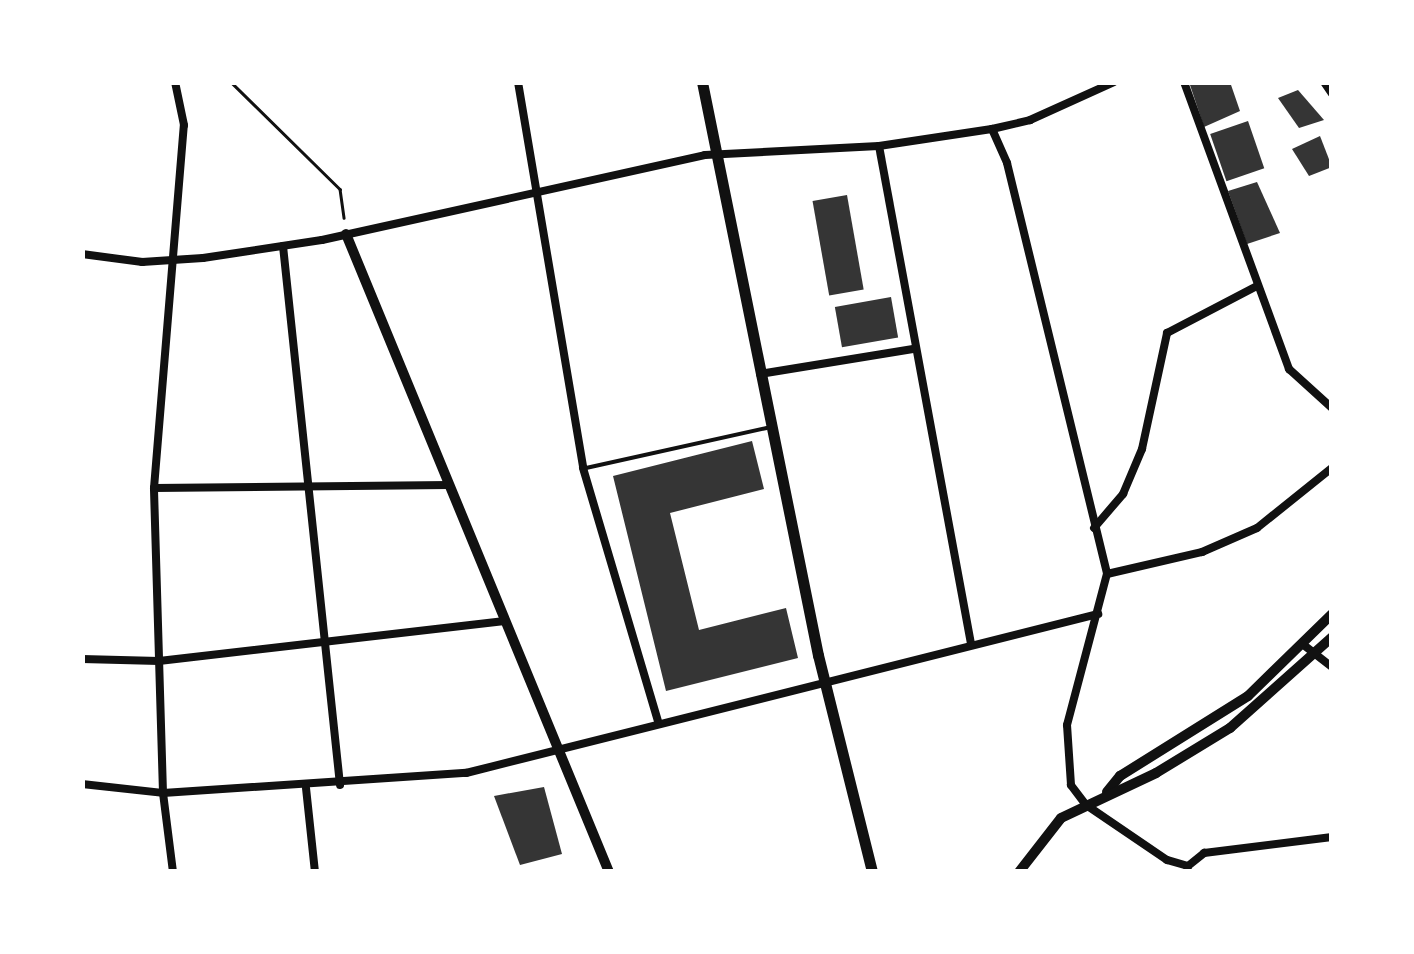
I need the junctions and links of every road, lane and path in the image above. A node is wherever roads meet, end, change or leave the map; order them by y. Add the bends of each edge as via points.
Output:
1 (175, 82) edge
2 (230, 82) edge
3 (518, 82) edge
4 (702, 82) edge
5 (1114, 82) edge
6 (1184, 82) edge
7 (1324, 82) edge
8 (1332, 94) edge
9 (992, 129) junction
10 (879, 146) junction
11 (716, 154) junction
12 (536, 193) junction
13 (346, 234) junction
14 (283, 246) junction
15 (82, 254) edge
16 (170, 260) junction
17 (1257, 286) junction
18 (913, 350) junction
19 (760, 374) junction
20 (1332, 408) edge
21 (772, 427) junction
22 (583, 468) junction
23 (1332, 468) edge
24 (450, 485) junction
25 (304, 486) junction
26 (154, 488) junction
27 (1094, 528) junction
28 (1107, 574) junction
29 (1098, 614) junction
30 (1332, 614) edge
31 (505, 620) junction
32 (1332, 637) edge
33 (322, 641) junction
34 (971, 644) junction
35 (1305, 646) junction
36 (1316, 655) junction
37 (82, 659) edge
38 (159, 661) junction
39 (1332, 668) edge
40 (824, 680) junction
41 (660, 724) junction
42 (558, 752) junction
43 (82, 784) edge
44 (340, 785) junction
45 (306, 788) junction
46 (1107, 792) junction
47 (163, 793) junction
48 (1086, 805) junction
49 (1332, 837) edge
50 (1187, 869) edge
51 (606, 870) edge
52 (172, 872) edge
53 (315, 872) edge
54 (872, 872) edge
55 (1019, 872) edge

1 - 16 street via 184,125
2 - 13 path via 340,189
3 - 12 street
4 - 11 main road
5 - 9 street via 1030,120
6 - 17 street
7 - 8 street
9 - 10 street
9 - 27 street via 1022,220
10 - 11 street
10 - 18 street
11 - 12 street
11 - 19 main road
12 - 13 street
12 - 22 street
13 - 14 street
13 - 24 street
14 - 16 street
14 - 25 street
15 - 16 street
16 - 26 street
17 - 20 street via 1288,369
17 - 27 street via 1167,334 1142,449 1123,494
18 - 19 street
18 - 34 street
19 - 21 main road
21 - 22 lane
21 - 40 main road
22 - 41 street
23 - 28 street via 1256,528 1202,552
24 - 25 street
24 - 31 street
25 - 26 street
25 - 33 street
26 - 38 street
27 - 28 street
28 - 29 street
29 - 34 street
29 - 48 street via 1067,725 1065,761 1071,786
30 - 35 street
31 - 33 street
31 - 42 street
32 - 36 street
33 - 38 street
33 - 44 street
34 - 40 street
35 - 36 street
35 - 46 street via 1224,714 1120,776
36 - 39 street
36 - 46 street via 1194,751
37 - 38 street
38 - 47 street
40 - 41 street
40 - 54 main road
41 - 42 street
42 - 44 street via 466,773
42 - 51 street
43 - 47 street
44 - 45 street
45 - 47 street
45 - 53 street
46 - 48 street
47 - 52 street
48 - 50 street
48 - 55 street via 1061,818
49 - 50 street via 1204,853

